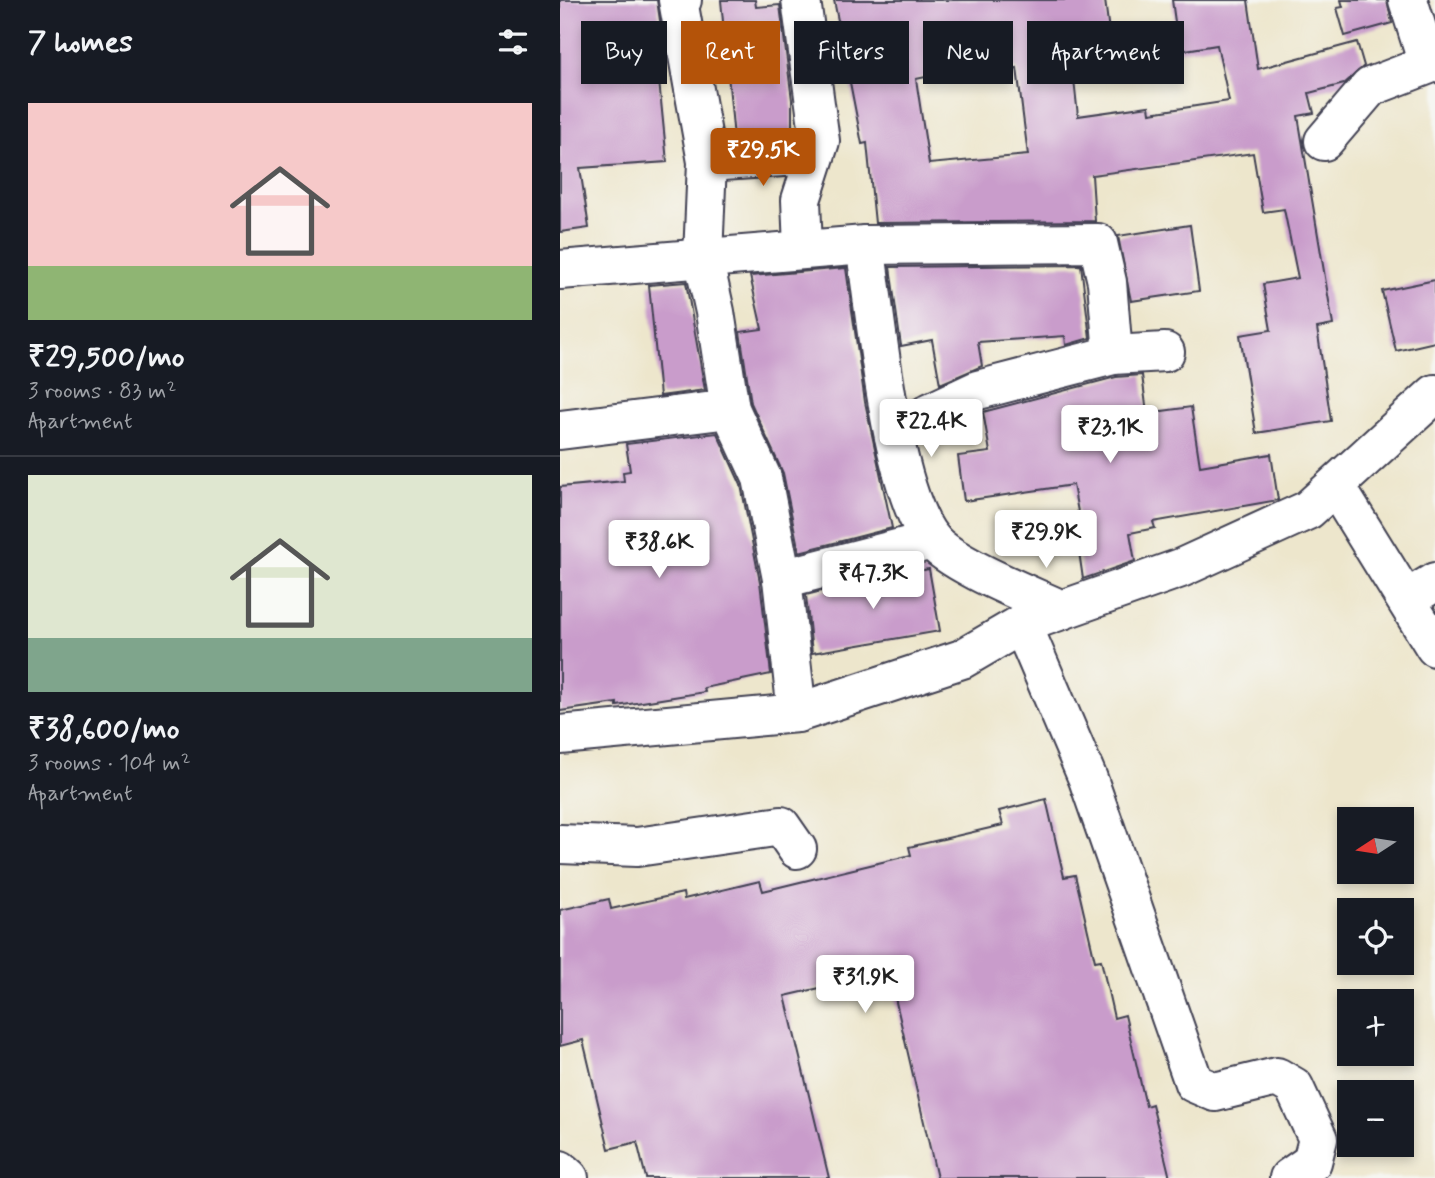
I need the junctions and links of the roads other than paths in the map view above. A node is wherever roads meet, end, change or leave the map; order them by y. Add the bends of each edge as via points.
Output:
1 (680, 0) edge
2 (801, 0) edge
3 (1408, 0) edge
4 (1431, 63) edge
5 (1324, 141) dead end
6 (815, 155) junction
7 (707, 162) junction
8 (865, 245) junction
9 (803, 248) junction
10 (703, 257) junction
11 (560, 270) edge
12 (1166, 352) dead end
13 (1113, 355) junction
14 (1435, 394) edge
15 (730, 409) junction
16 (560, 430) edge
17 (894, 436) junction
18 (1336, 488) junction
19 (932, 540) junction
20 (782, 579) junction
21 (1421, 591) edge
22 (1062, 610) junction
23 (1022, 624) junction
24 (1435, 647) edge
25 (797, 713) junction
26 (560, 735) edge
27 (560, 844) edge
28 (797, 849) dead end
29 (560, 1170) edge
30 (569, 1178) edge
31 (1289, 1178) edge

1 - 7 street
2 - 6 street via 820,141
3 - 4 street
4 - 5 street via 1370,87
6 - 7 street
6 - 9 street via 801,200
7 - 10 street
8 - 9 street
8 - 13 street via 1098,243 1107,282
8 - 17 street
9 - 10 street
10 - 11 street
10 - 15 street
12 - 13 street
13 - 17 street via 978,390 931,411
14 - 18 street
15 - 16 street
15 - 20 street via 762,478
17 - 19 street via 911,497
18 - 21 street
18 - 22 street via 1317,505 1181,568
19 - 20 street
19 - 22 street via 973,569
20 - 25 street
21 - 24 street
22 - 23 street
23 - 25 street via 962,659
23 - 31 street via 1088,779 1194,1083 1215,1092 1277,1077 1294,1087 1318,1139 1312,1162
25 - 26 street
27 - 28 street via 637,847 781,826
29 - 30 street

